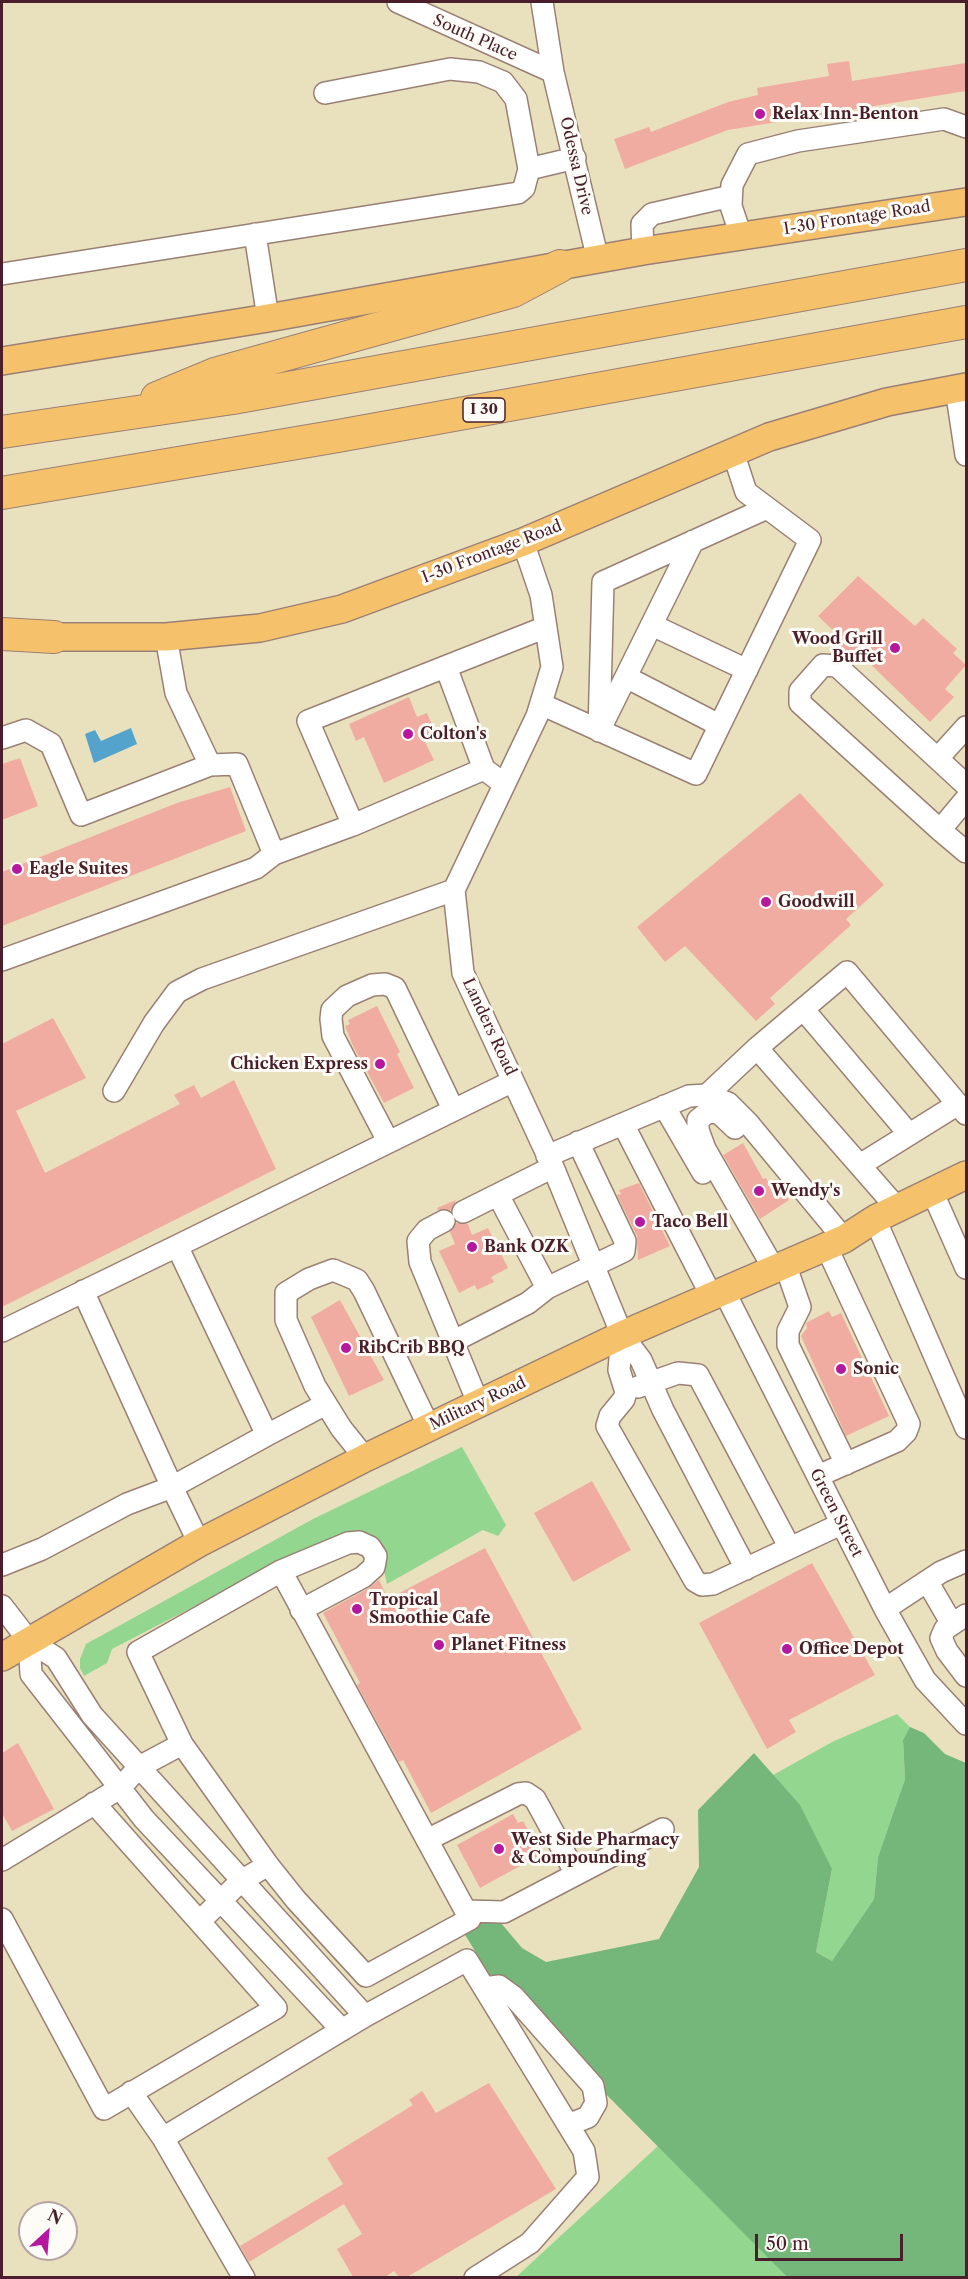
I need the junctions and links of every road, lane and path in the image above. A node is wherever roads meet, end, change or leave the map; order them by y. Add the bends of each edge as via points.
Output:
1 (398, 2) edge
2 (542, 2) edge
3 (553, 72) junction
4 (325, 93) dead end
5 (966, 127) edge
6 (575, 158) junction
7 (529, 170) junction
8 (731, 196) junction
9 (966, 202) edge
10 (255, 234) junction
11 (741, 236) junction
12 (643, 251) junction
13 (598, 260) junction
14 (966, 265) edge
15 (560, 266) junction
16 (2, 274) edge
17 (268, 318) junction
18 (966, 322) edge
19 (2, 361) edge
20 (961, 388) edge
21 (121, 413) junction
22 (2, 432) edge
23 (733, 453) junction
24 (966, 455) edge
25 (2, 493) edge
26 (768, 508) junction
27 (523, 542) junction
28 (693, 542) junction
29 (652, 625) junction
30 (546, 627) junction
31 (2, 636) edge
32 (54, 637) joint
33 (166, 637) junction
34 (446, 667) junction
35 (747, 670) junction
36 (626, 677) junction
37 (541, 704) junction
38 (719, 725) junction
39 (966, 727) edge
40 (599, 731) junction
41 (2, 738) edge
42 (938, 758) junction
43 (210, 765) junction
44 (484, 769) junction
45 (504, 784) junction
46 (966, 785) edge
47 (966, 799) edge
48 (353, 825) junction
49 (940, 830) junction
50 (966, 852) edge
51 (274, 854) junction
52 (454, 890) junction
53 (2, 960) edge
54 (803, 1009) junction
55 (757, 1048) junction
56 (513, 1081) junction
57 (114, 1090) dead end
58 (707, 1095) junction
59 (664, 1106) junction
60 (453, 1109) junction
61 (962, 1109) edge
62 (623, 1124) junction
63 (909, 1134) junction
64 (388, 1141) junction
65 (579, 1142) junction
66 (771, 1150) junction
67 (550, 1161) junction
68 (860, 1165) junction
69 (966, 1175) edge
70 (932, 1191) junction
71 (498, 1195) junction
72 (886, 1213) junction
73 (835, 1242) junction
74 (177, 1246) junction
75 (591, 1264) junction
76 (966, 1268) edge
77 (774, 1269) junction
78 (547, 1288) junction
79 (83, 1291) junction
80 (718, 1294) junction
81 (2, 1331) edge
82 (622, 1335) junction
83 (452, 1342) junction
84 (651, 1383) junction
85 (626, 1392) junction
86 (326, 1404) junction
87 (479, 1405) junction
88 (429, 1427) junction
89 (966, 1428) edge
90 (267, 1435) junction
91 (365, 1458) junction
92 (846, 1464) junction
93 (818, 1476) junction
94 (172, 1487) junction
95 (842, 1524) junction
96 (199, 1543) junction
97 (790, 1548) junction
98 (966, 1561) edge
99 (2, 1565) edge
100 (746, 1569) junction
101 (281, 1571) junction
102 (927, 1581) junction
103 (2, 1606) edge
104 (885, 1609) junction
105 (301, 1610) junction
106 (959, 1619) edge
107 (29, 1641) junction
108 (2, 1657) edge
109 (966, 1676) edge
110 (966, 1724) edge
111 (183, 1744) junction
112 (139, 1767) junction
113 (120, 1788) junction
114 (94, 1803) junction
115 (663, 1829) dead end
116 (427, 1840) junction
117 (2, 1860) edge
118 (268, 1865) junction
119 (576, 1874) junction
120 (242, 1881) junction
121 (220, 1900) junction
122 (468, 1915) junction
123 (2, 1920) edge
124 (200, 1921) junction
125 (449, 1930) junction
126 (467, 1960) junction
127 (484, 1988) junction
128 (365, 2016) junction
129 (342, 2030) junction
130 (131, 2092) junction
131 (568, 2125) junction
132 (163, 2138) junction
133 (244, 2277) edge
134 (475, 2277) edge

1 - 3 street, South Place
2 - 3 street, Odessa Drive
3 - 6 street, Odessa Drive
4 - 7 street via 450,69 479,72 503,82 516,99
5 - 8 street via 944,119 798,141 748,154 732,185
6 - 7 street
6 - 13 street, Odessa Drive
7 - 10 street via 525,188 518,193
8 - 11 street
8 - 12 street via 651,214 642,224
9 - 11 main road, I-30 Frontage Road
10 - 16 street
10 - 17 street
11 - 12 main road, I-30 Frontage Road
12 - 13 main road, I-30 Frontage Road
13 - 15 main road, I-30 Frontage Road
14 - 21 highway via 233,399
15 - 17 main road, I-30 Frontage Road
15 - 21 highway via 513,291 215,374
17 - 19 main road, I-30 Frontage Road
18 - 25 highway, I 30
20 - 23 main road, I-30 Frontage Road via 887,402 769,437
20 - 24 street
21 - 22 highway
23 - 26 street via 746,492
23 - 27 main road, I-30 Frontage Road
26 - 28 street
26 - 35 street via 810,540
27 - 30 street via 541,595
27 - 33 main road, I-30 Frontage Road via 342,609 260,628
28 - 29 street
28 - 40 street via 603,582
29 - 35 street
29 - 36 street
30 - 34 street
30 - 37 street via 552,667
31 - 32 highway
32 - 33 main road, I-30 Frontage Road
33 - 43 street via 176,693
34 - 44 street
34 - 48 street via 308,721
35 - 38 street
36 - 38 street
36 - 40 street
37 - 40 street
37 - 45 street
38 - 40 street via 696,774
39 - 42 street
41 - 43 street via 26,730 51,744 81,815
42 - 46 street
42 - 49 street via 837,666 823,664 800,691 800,703
43 - 51 street via 237,764
44 - 45 street
44 - 48 street
45 - 52 street
47 - 49 street
48 - 51 street
49 - 50 street
51 - 53 street via 256,868
52 - 56 street, Landers Road via 463,973
52 - 57 street via 177,992
54 - 55 street
54 - 61 street via 847,972
54 - 63 street
55 - 58 street
55 - 68 street
56 - 60 street
56 - 67 street, Landers Road
58 - 59 street via 689,1095
58 - 66 street via 728,1103
59 - 62 street
59 - 77 street
60 - 64 street
60 - 64 street via 395,988 372,985 347,996 332,1010 333,1036
61 - 63 street
62 - 65 street
62 - 80 street, Green Street
63 - 68 street
64 - 74 street
65 - 67 street
65 - 75 street via 625,1241 624,1251
66 - 73 street
66 - 77 street via 750,1141 719,1113 708,1112 698,1120 705,1149
67 - 71 street
67 - 75 street, Landers Road
68 - 72 street
69 - 70 main road, Military Road
70 - 72 main road, Military Road
70 - 76 street
71 - 78 street
71 - 83 street via 427,1230 418,1241 420,1262
72 - 73 main road, Military Road
72 - 89 street
73 - 77 main road, Military Road
73 - 92 street via 909,1424 897,1441
74 - 79 street
74 - 90 street
75 - 78 street
75 - 82 street, Landers Road
77 - 80 main road, Military Road
77 - 92 street via 800,1307 788,1331 788,1345
78 - 83 street via 528,1303
79 - 81 street
79 - 94 street
80 - 82 main road, Military Road
80 - 93 street, Green Street
82 - 84 street via 641,1360
82 - 85 street via 619,1370
82 - 87 main road, Military Road
83 - 87 street
84 - 85 street
84 - 97 street via 678,1373 698,1375
84 - 100 street
85 - 100 street via 607,1426 695,1581 713,1584
86 - 88 street via 286,1320 284,1303 286,1293 333,1270 357,1280 364,1290
86 - 90 street
86 - 91 street
87 - 88 main road, Military Road
88 - 91 main road, Military Road
90 - 94 street
91 - 96 main road, Military Road
92 - 93 street
93 - 95 street, Green Street
94 - 96 street
94 - 99 street
95 - 97 street
95 - 104 street, Green Street
96 - 107 main road, Military Road
97 - 100 street
98 - 102 street
101 - 105 street
101 - 105 street via 348,1543 370,1547 376,1556 374,1567 363,1577
101 - 111 street via 138,1652
102 - 104 street
102 - 106 street
103 - 107 street
104 - 110 street, Green Street via 925,1680
105 - 116 street
106 - 109 street via 945,1629 941,1638
107 - 108 main road, Military Road
107 - 112 street via 56,1658 92,1715
107 - 113 street via 31,1674
111 - 112 street
111 - 118 street
112 - 113 street
112 - 120 street
113 - 114 street
113 - 121 street
114 - 117 street
114 - 124 street
115 - 119 street
116 - 119 street via 526,1793 535,1799
116 - 122 street
118 - 120 street
118 - 125 street via 366,1976
119 - 122 street via 504,1912
120 - 121 street
120 - 128 street
121 - 124 street
121 - 129 street
122 - 125 street
123 - 130 street via 104,2109
124 - 130 street via 276,2007
125 - 126 street
126 - 127 street
126 - 128 street
127 - 131 street
127 - 131 street via 499,1986 514,1997 593,2086 596,2103 588,2117
128 - 129 street
129 - 132 street
130 - 132 street
131 - 134 street via 584,2151 588,2177 530,2243
132 - 133 street

